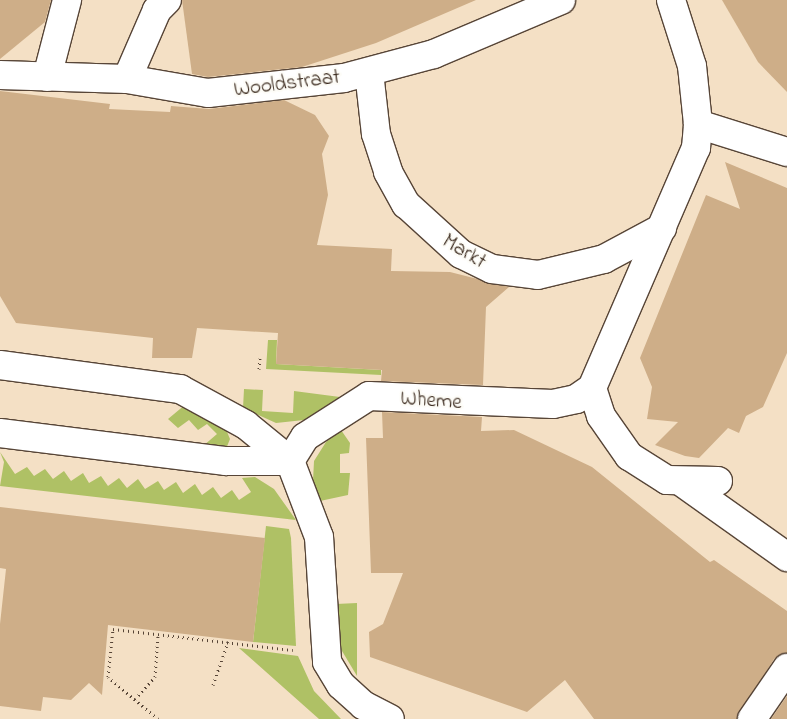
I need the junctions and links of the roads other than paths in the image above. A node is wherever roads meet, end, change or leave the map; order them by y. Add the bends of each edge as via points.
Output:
1 (67, 0) edge
2 (168, 0) edge
3 (561, 0) edge
4 (671, 0) edge
5 (369, 72) junction
6 (0, 75) edge
7 (47, 77) junction
8 (127, 79) junction
9 (698, 124) junction
10 (787, 152) edge
11 (662, 228) junction
12 (0, 365) edge
13 (592, 388) junction
14 (0, 433) edge
15 (290, 461) junction
16 (718, 481) dead end
17 (682, 484) junction
18 (787, 557) edge
19 (787, 668) edge
20 (390, 719) edge
21 (752, 719) edge

1 - 7 street
2 - 8 street via 157,10
3 - 5 street, Wooldstraat via 434,54
4 - 9 street via 692,66
5 - 8 street, Wooldstraat via 208,93
5 - 11 street, Markt via 376,134 388,172 406,204 461,254 492,269 538,275 604,259
6 - 7 street, Wooldstraat
7 - 8 street, Wooldstraat
9 - 10 street
9 - 11 street via 686,176
11 - 13 street
12 - 15 street via 180,389 246,425
13 - 15 street, Wheme via 576,399 553,404 369,396 304,437
13 - 17 street via 601,416 624,451 647,469
14 - 15 street via 226,461
15 - 20 street via 319,537 326,654 341,685 363,705
16 - 17 street
17 - 18 street
19 - 21 street

